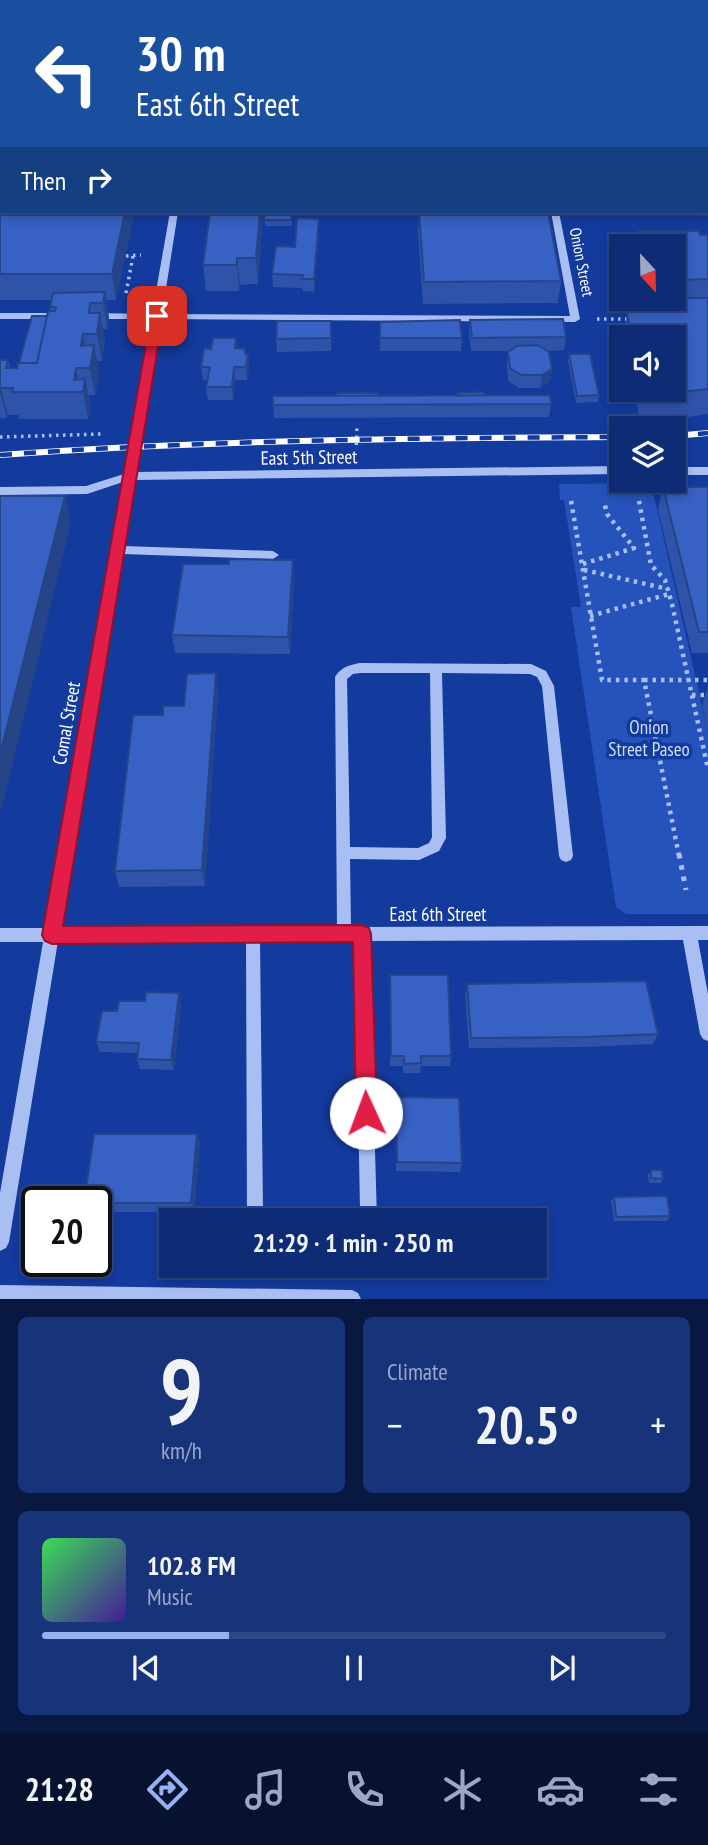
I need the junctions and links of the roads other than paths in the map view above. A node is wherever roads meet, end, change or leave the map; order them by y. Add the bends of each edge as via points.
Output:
1 (174, 214) edge
2 (555, 214) edge
3 (0, 316) edge
4 (64, 316) edge
5 (77, 316) edge
6 (157, 316) junction
7 (609, 470) edge
8 (686, 471) edge
9 (708, 471) edge
10 (129, 476) junction
11 (0, 491) edge
12 (116, 550) junction
13 (273, 555) dead end
14 (436, 668) junction
15 (343, 853) junction
16 (566, 856) dead end
17 (689, 933) junction
18 (708, 933) edge
19 (253, 934) junction
20 (344, 934) junction
21 (362, 934) junction
22 (0, 935) edge
23 (52, 935) junction
24 (708, 1034) edge
25 (0, 1242) edge
26 (0, 1294) edge
27 (352, 1299) edge

1 - 6 street, Comal Street
2 - 6 street, Onion Street via 575,319
3 - 4 street
5 - 6 street
6 - 10 street, Comal Street
7 - 10 street, East 5th Street
8 - 9 street
10 - 11 street, East 5th Street via 87,490
10 - 12 street, Comal Street
12 - 13 lane
12 - 23 street, Comal Street
14 - 15 street via 439,838 434,847 419,854
14 - 15 street via 360,668 341,677
14 - 16 street via 531,669 542,674 548,686
15 - 20 street
17 - 18 street, East 6th Street
17 - 21 street, East 6th Street
17 - 24 street
19 - 20 street, East 6th Street
19 - 21 street via 255,1219 369,1218
19 - 23 street, East 6th Street
20 - 21 street, East 6th Street
22 - 23 street, East 6th Street
23 - 25 street, Comal Street
26 - 27 street

